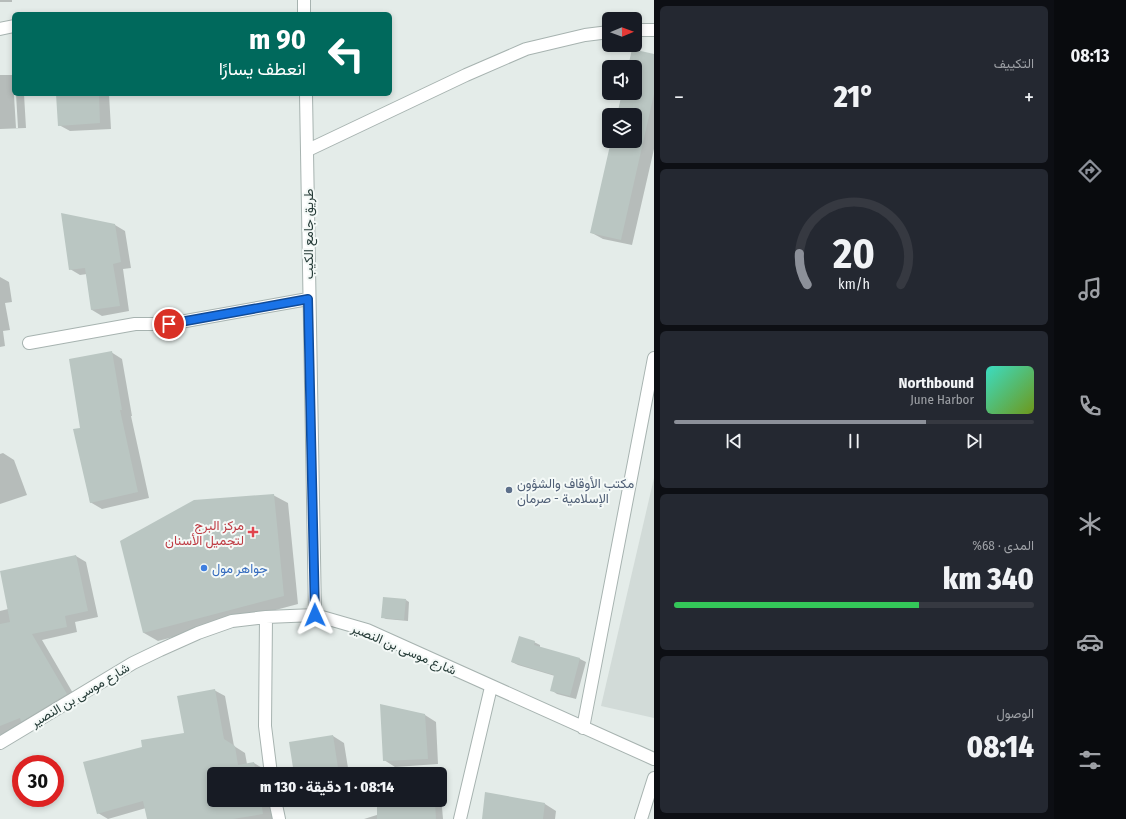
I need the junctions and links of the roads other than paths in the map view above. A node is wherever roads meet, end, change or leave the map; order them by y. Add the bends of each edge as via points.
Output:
1 (304, 0) edge
2 (304, 12) edge
3 (12, 26) edge
4 (0, 29) edge
5 (642, 30) edge
6 (654, 30) edge
7 (602, 33) edge
8 (306, 96) edge
9 (308, 150) junction
10 (308, 299) junction
11 (29, 343) dead end
12 (654, 358) edge
13 (315, 615) junction
14 (266, 617) junction
15 (492, 687) junction
16 (583, 728) junction
17 (0, 743) edge
18 (654, 759) edge
19 (270, 767) edge
20 (654, 778) edge
21 (276, 807) edge
22 (279, 819) edge
23 (460, 819) edge
24 (641, 819) edge

1 - 2 street
3 - 4 street
5 - 6 street
7 - 9 street via 526,49 466,74
8 - 9 street, طريق جامع الكيب
9 - 10 street, طريق جامع الكيب
10 - 11 street via 169,324 135,324
10 - 13 street, طريق جامع الكيب
12 - 16 street
13 - 14 street, شارع موسى بن النصير
13 - 15 street, شارع موسى بن النصير via 367,630
14 - 17 street, شارع موسى بن النصير via 232,621 160,650 133,663
14 - 19 street via 265,726
15 - 16 street, شارع موسى بن النصير
15 - 23 street
16 - 18 street, شارع موسى بن النصير
20 - 24 street
21 - 22 street

